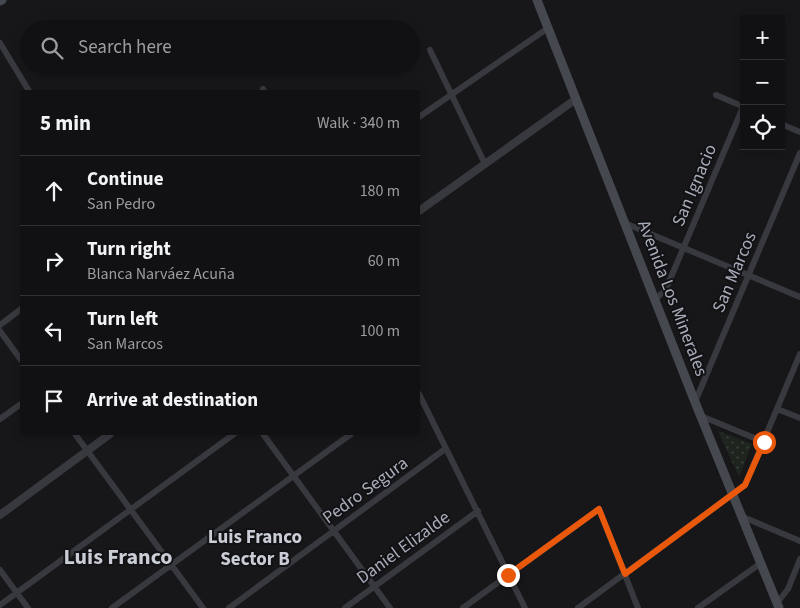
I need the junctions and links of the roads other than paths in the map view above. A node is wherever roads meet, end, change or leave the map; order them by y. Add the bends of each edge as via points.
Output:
1 (537, 0) edge
2 (548, 28) junction
3 (0, 43) edge
4 (430, 50) dead end
5 (28, 90) edge
6 (452, 94) junction
7 (716, 95) dead end
8 (576, 99) junction
9 (740, 105) edge
10 (420, 116) edge
11 (740, 116) edge
12 (785, 126) edge
13 (800, 132) edge
14 (800, 153) edge
15 (485, 164) junction
16 (420, 210) edge
17 (627, 224) junction
18 (683, 248) junction
19 (749, 276) junction
20 (800, 297) edge
21 (656, 299) junction
22 (20, 310) edge
23 (0, 325) edge
24 (0, 331) edge
25 (800, 354) edge
26 (20, 359) edge
27 (420, 396) edge
28 (695, 402) junction
29 (20, 405) edge
30 (777, 409) junction
31 (701, 416) junction
32 (800, 418) edge
33 (0, 419) edge
34 (76, 435) edge
35 (109, 435) edge
36 (233, 435) edge
37 (264, 435) edge
38 (350, 435) edge
39 (764, 442) junction
40 (445, 449) junction
41 (87, 450) junction
42 (294, 476) junction
43 (733, 494) junction
44 (131, 510) junction
45 (478, 511) junction
46 (0, 515) edge
47 (743, 517) junction
48 (334, 531) junction
49 (800, 541) edge
50 (800, 559) edge
51 (761, 563) junction
52 (171, 564) junction
53 (0, 570) edge
54 (625, 574) junction
55 (508, 575) junction
56 (374, 587) junction
57 (17, 593) junction
58 (0, 605) edge
59 (778, 606) edge
60 (28, 608) edge
61 (112, 608) edge
62 (203, 608) edge
63 (229, 608) edge
64 (345, 608) edge
65 (390, 608) edge
66 (463, 608) edge
67 (525, 608) edge
68 (578, 608) edge
69 (638, 608) edge
70 (698, 608) edge

1 - 2 main road, Avenida Los Minerales
2 - 6 street
2 - 8 main road, Avenida Los Minerales
3 - 5 street
4 - 6 street
6 - 10 street
6 - 15 street
7 - 9 street
8 - 15 street
8 - 17 main road, Avenida Los Minerales
11 - 18 street, San Ignacio
12 - 13 street
14 - 19 street, San Marcos
15 - 16 street
17 - 18 street
17 - 21 main road, Avenida Los Minerales
18 - 19 street
18 - 21 street, San Ignacio via 666,289
19 - 20 street
19 - 28 street, San Marcos
21 - 28 main road, Avenida Los Minerales
22 - 23 street
24 - 26 street
25 - 30 street
27 - 40 street
28 - 31 main road, Avenida Los Minerales
29 - 33 street
30 - 32 street
30 - 39 street
31 - 39 street
31 - 43 main road, Avenida Los Minerales
34 - 41 street
35 - 41 street
36 - 44 street
37 - 42 street
38 - 42 street
39 - 43 street via 745,485
40 - 45 street
40 - 48 street, Pedro Segura
41 - 44 street
41 - 46 street
42 - 48 street
42 - 52 street
43 - 47 main road, Avenida Los Minerales
43 - 54 street
44 - 52 street
44 - 57 street
45 - 55 street
45 - 56 street, Daniel Elizalde
47 - 49 street
47 - 51 main road, Avenida Los Minerales
48 - 56 street
48 - 63 street, Pedro Segura
50 - 59 street
51 - 59 main road, Avenida Los Minerales
51 - 70 street
52 - 61 street
52 - 62 street
53 - 57 street
54 - 55 street via 599,509
54 - 68 street
54 - 69 street
55 - 66 street
55 - 67 street
56 - 64 street, Daniel Elizalde
56 - 65 street
57 - 58 street
57 - 60 street

